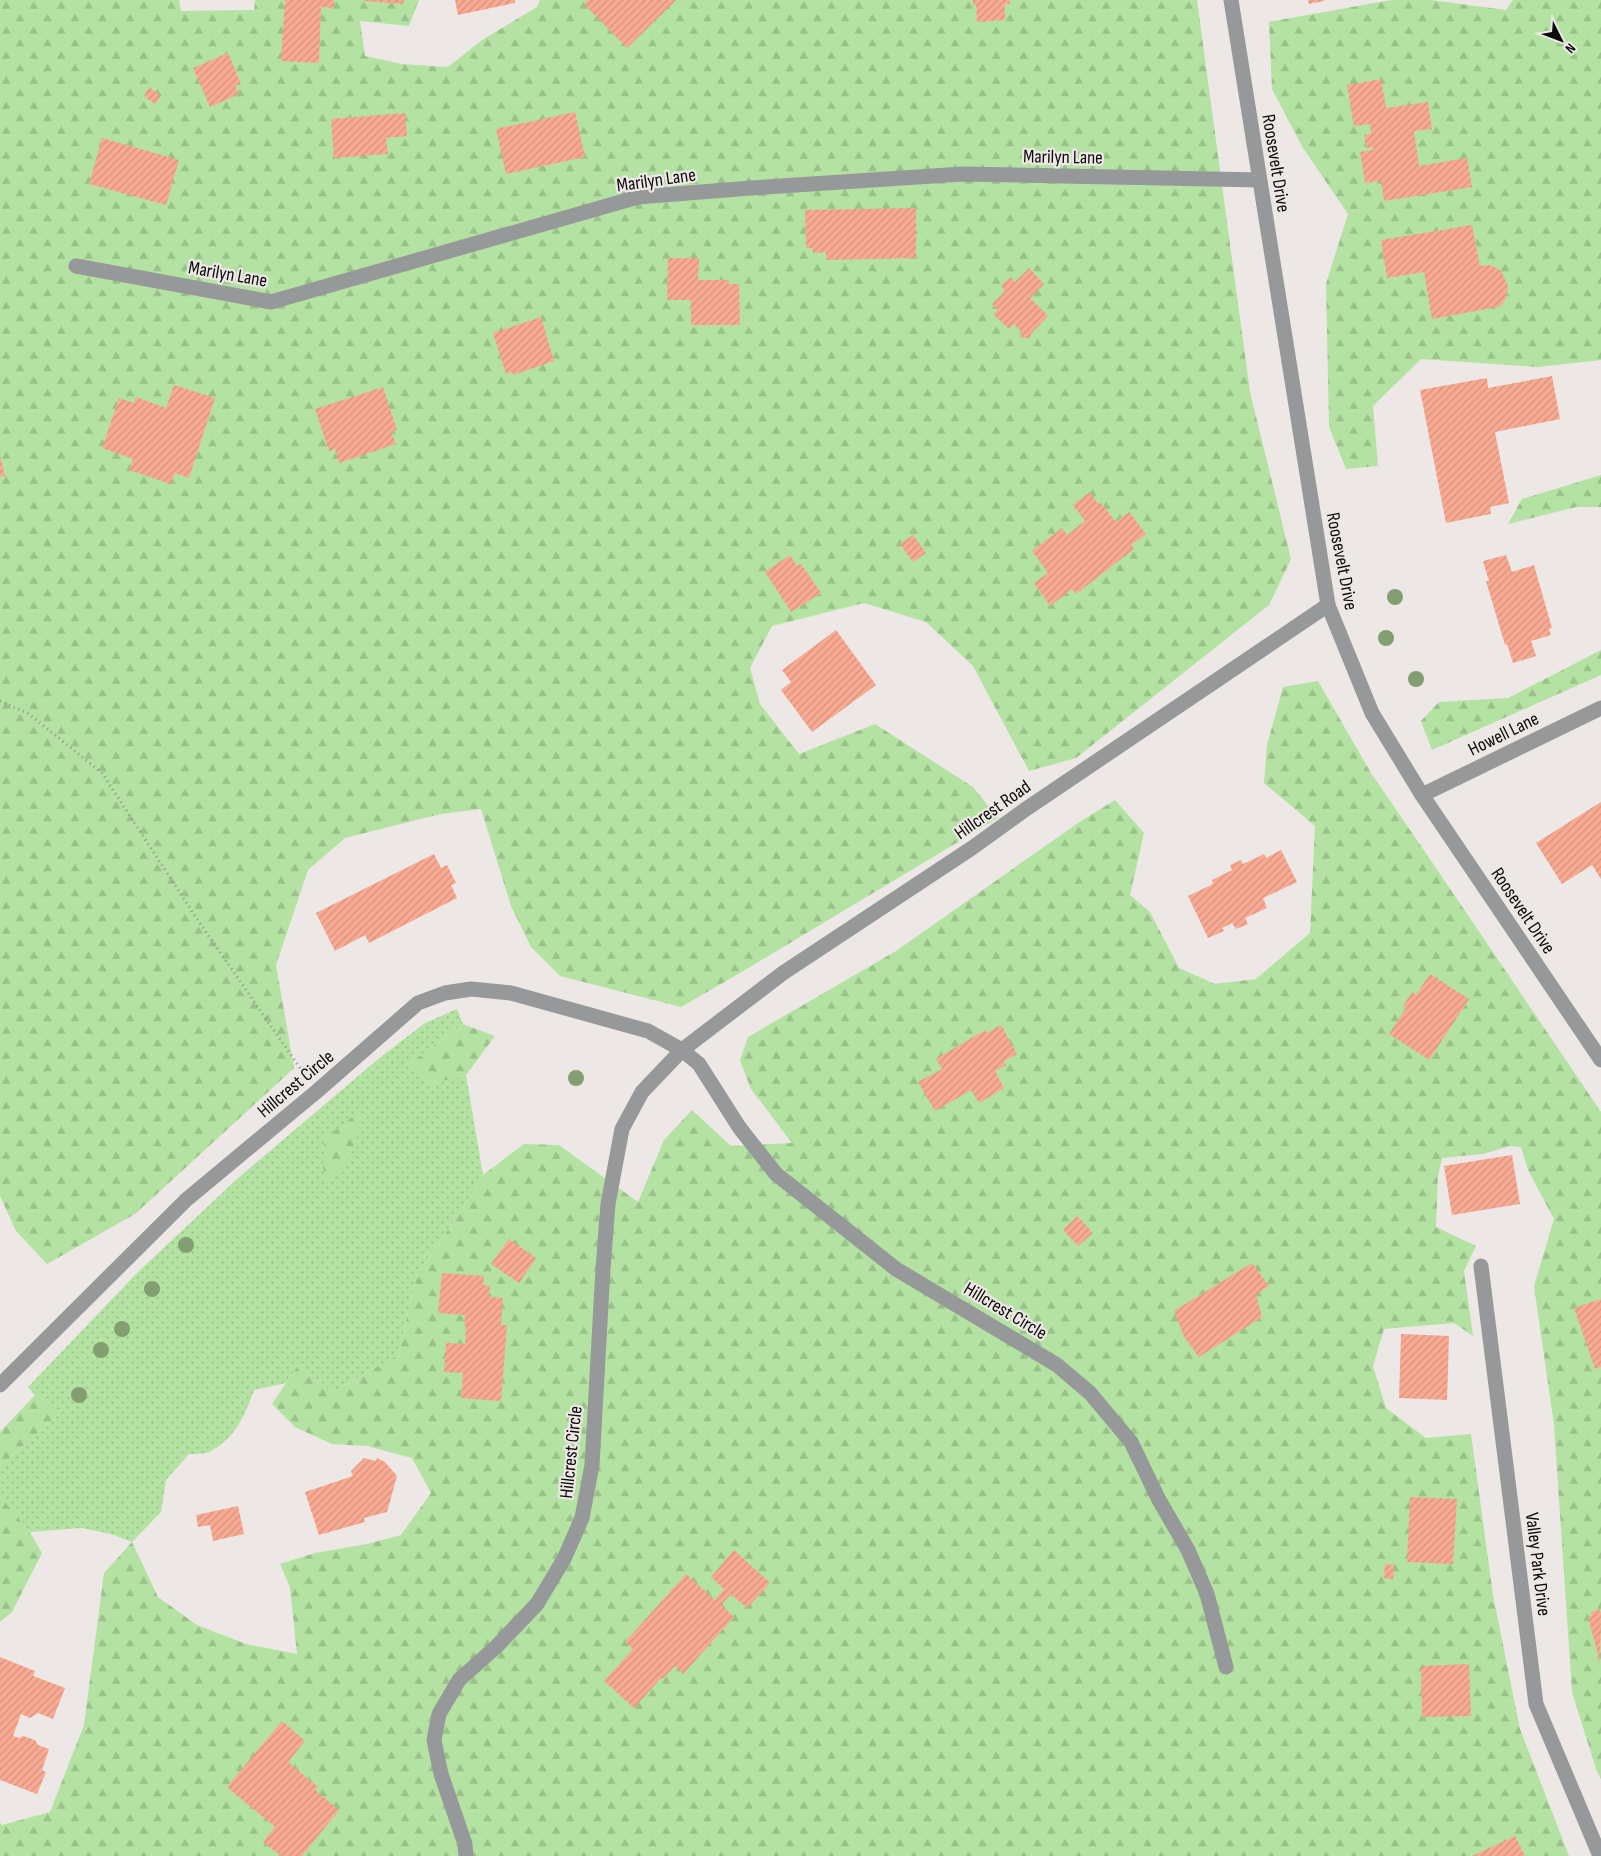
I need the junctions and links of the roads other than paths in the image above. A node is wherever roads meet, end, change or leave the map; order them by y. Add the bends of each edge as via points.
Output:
1 (1231, 0) edge
2 (1259, 180) junction
3 (76, 266) dead end
4 (1328, 605) junction
5 (1601, 708) edge
6 (1422, 795) junction
7 (682, 1050) junction
8 (1601, 1060) edge
9 (1481, 1266) dead end
10 (0, 1385) edge
11 (1226, 1667) dead end
12 (466, 1856) edge
13 (1600, 1856) edge

1 - 2 street, Roosevelt Drive
2 - 3 street, Marilyn Lane via 963,174 638,198 270,302
2 - 4 street, Roosevelt Drive
4 - 6 street, Roosevelt Drive via 1372,713
4 - 7 street, Hillcrest Road via 783,974
5 - 6 street, Howell Lane
6 - 8 street, Roosevelt Drive
7 - 10 street, Hillcrest Circle via 648,1031 511,993 471,989 445,993 418,1003 186,1200
7 - 11 street, Hillcrest Circle via 698,1064 738,1127 776,1174 896,1269 1057,1364 1090,1392 1131,1442 1188,1550 1207,1594
7 - 12 street, Hillcrest Circle via 642,1092 622,1130 608,1204 592,1465 582,1518 564,1559 537,1604 459,1680 439,1714 434,1740
9 - 13 street, Valley Park Drive via 1536,1704

